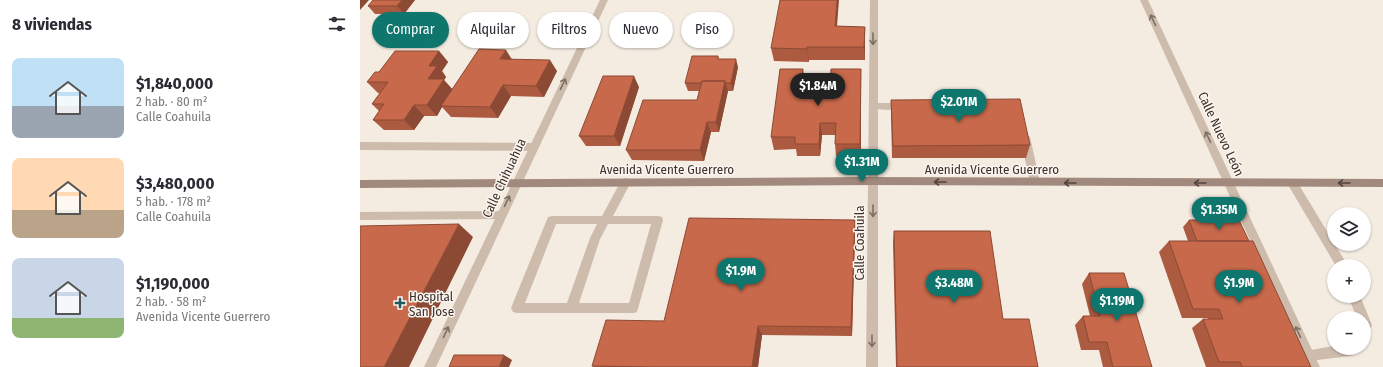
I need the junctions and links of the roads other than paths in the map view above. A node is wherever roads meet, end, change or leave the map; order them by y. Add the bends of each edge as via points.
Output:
1 (604, 0) edge
2 (874, 0) edge
3 (1144, 0) edge
4 (873, 106) junction
5 (911, 106) edge
6 (1023, 129) edge
7 (360, 146) edge
8 (534, 147) junction
9 (873, 181) junction
10 (626, 182) junction
11 (1035, 182) junction
12 (516, 183) junction
13 (1292, 183) junction
14 (1383, 183) edge
15 (360, 184) edge
16 (1229, 184) junction
17 (501, 215) junction
18 (360, 216) edge
19 (605, 220) junction
20 (1338, 259) edge
21 (571, 308) junction
22 (1327, 353) edge
23 (1309, 355) junction
24 (430, 367) edge
25 (872, 367) edge
26 (1314, 367) edge

8 -> 1 street, Calle Chihuahua
2 -> 4 street, Calle Coahuila
16 -> 3 street, Calle Nuevo León
4 - 5 street
4 - 9 street, Calle Coahuila
6 - 11 street
7 - 8 street
8 - 12 street, Calle Chihuahua
9 - 10 main road, Avenida Vicente Guerrero
11 -> 9 main road, Avenida Vicente Guerrero
9 -> 25 street, Calle Coahuila
10 - 12 main road, Avenida Vicente Guerrero
10 - 19 street
16 -> 11 main road, Avenida Vicente Guerrero
12 - 15 main road, Avenida Vicente Guerrero
17 -> 12 street, Calle Chihuahua
14 -> 13 main road, Avenida Vicente Guerrero
13 - 16 main road, Avenida Vicente Guerrero
13 - 20 street
23 -> 16 street, Calle Nuevo León
17 - 18 street
24 -> 17 street, Calle Chihuahua
19 - 21 street via 595,238
19 - 21 street via 552,220 517,308
19 - 21 street via 658,220 633,308
22 - 23 street
23 - 26 street, Calle Nuevo León

